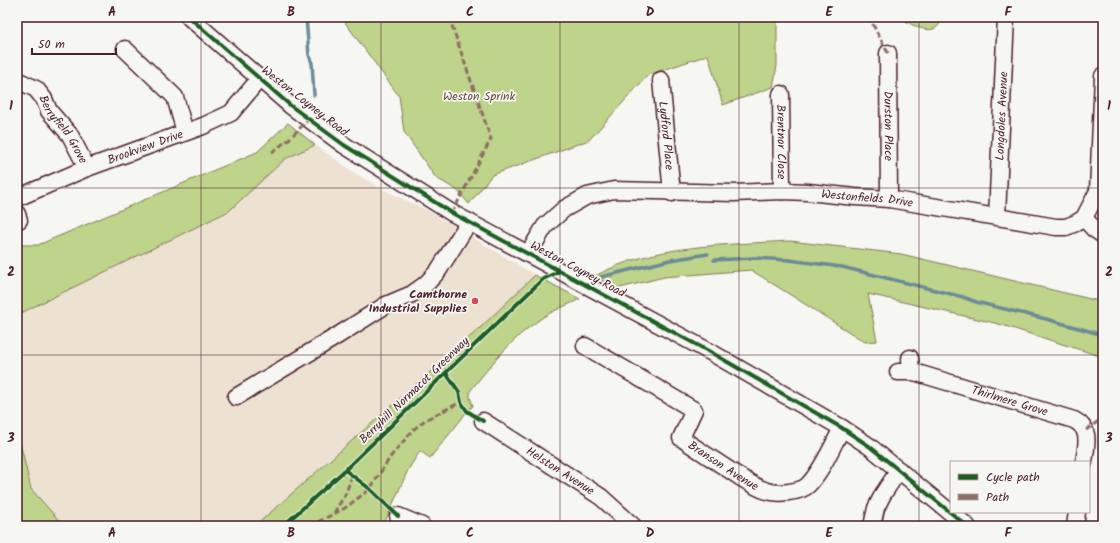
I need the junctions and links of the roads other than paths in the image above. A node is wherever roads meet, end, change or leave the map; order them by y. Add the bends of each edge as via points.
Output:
1 (189, 17) edge
2 (1006, 17) edge
3 (125, 49) dead end
4 (884, 62) dead end
5 (1103, 76) edge
6 (260, 78) junction
7 (17, 80) edge
8 (660, 80) dead end
9 (782, 94) dead end
10 (185, 132) junction
11 (88, 168) junction
12 (782, 191) junction
13 (672, 193) junction
14 (17, 198) edge
15 (889, 199) junction
16 (997, 216) junction
17 (1084, 218) junction
18 (469, 222) junction
19 (1103, 235) edge
20 (528, 254) junction
21 (585, 346) dead end
22 (907, 367) dead end
23 (236, 397) dead end
24 (482, 421) dead end
25 (842, 428) junction
26 (1084, 461) edge
27 (899, 470) junction
28 (950, 511) edge
29 (952, 513) edge
30 (1077, 513) edge
31 (398, 516) dead end
32 (422, 526) edge
33 (633, 526) edge
34 (872, 526) edge
35 (968, 526) edge
36 (1076, 526) edge

1 - 6 street, Weston Coyney Road
2 - 16 street, Longdoles Avenue
3 - 10 street via 175,97
4 - 15 street, Durston Place
5 - 17 street via 1098,190
6 - 10 street, Brookview Drive via 231,113
6 - 18 street, Weston Coyney Road via 291,106 344,145
7 - 11 street, Berryfield Grove via 36,90 44,99 49,112 70,135
8 - 13 street, Lydford Place
9 - 12 street, Brentnor Close
10 - 11 street, Brookview Drive
11 - 14 street, Brookview Drive
12 - 13 street, Westonfields Drive
12 - 15 street, Westonfields Drive
13 - 20 street, Westonfields Drive via 614,190 587,196 564,209 545,226
15 - 16 street, Westonfields Drive
16 - 17 street, Westonfields Drive via 1056,227 1066,227
17 - 19 street
18 - 20 street, Weston Coyney Road
18 - 23 street via 438,271 426,284 412,294 386,305
20 - 25 street, Weston Coyney Road via 712,353
21 - 25 street, Branson Avenue via 694,410 681,438 768,492 796,491 807,486 820,469
22 - 26 street, Thirlmere Grove via 914,372 1080,423 1086,430
24 - 33 street, Helston Avenue via 601,497
25 - 27 street, Weston Coyney Road
27 - 28 street, Weston Coyney Road
27 - 34 street via 876,508
29 - 35 street, Weston Coyney Road
30 - 36 street
31 - 32 street

